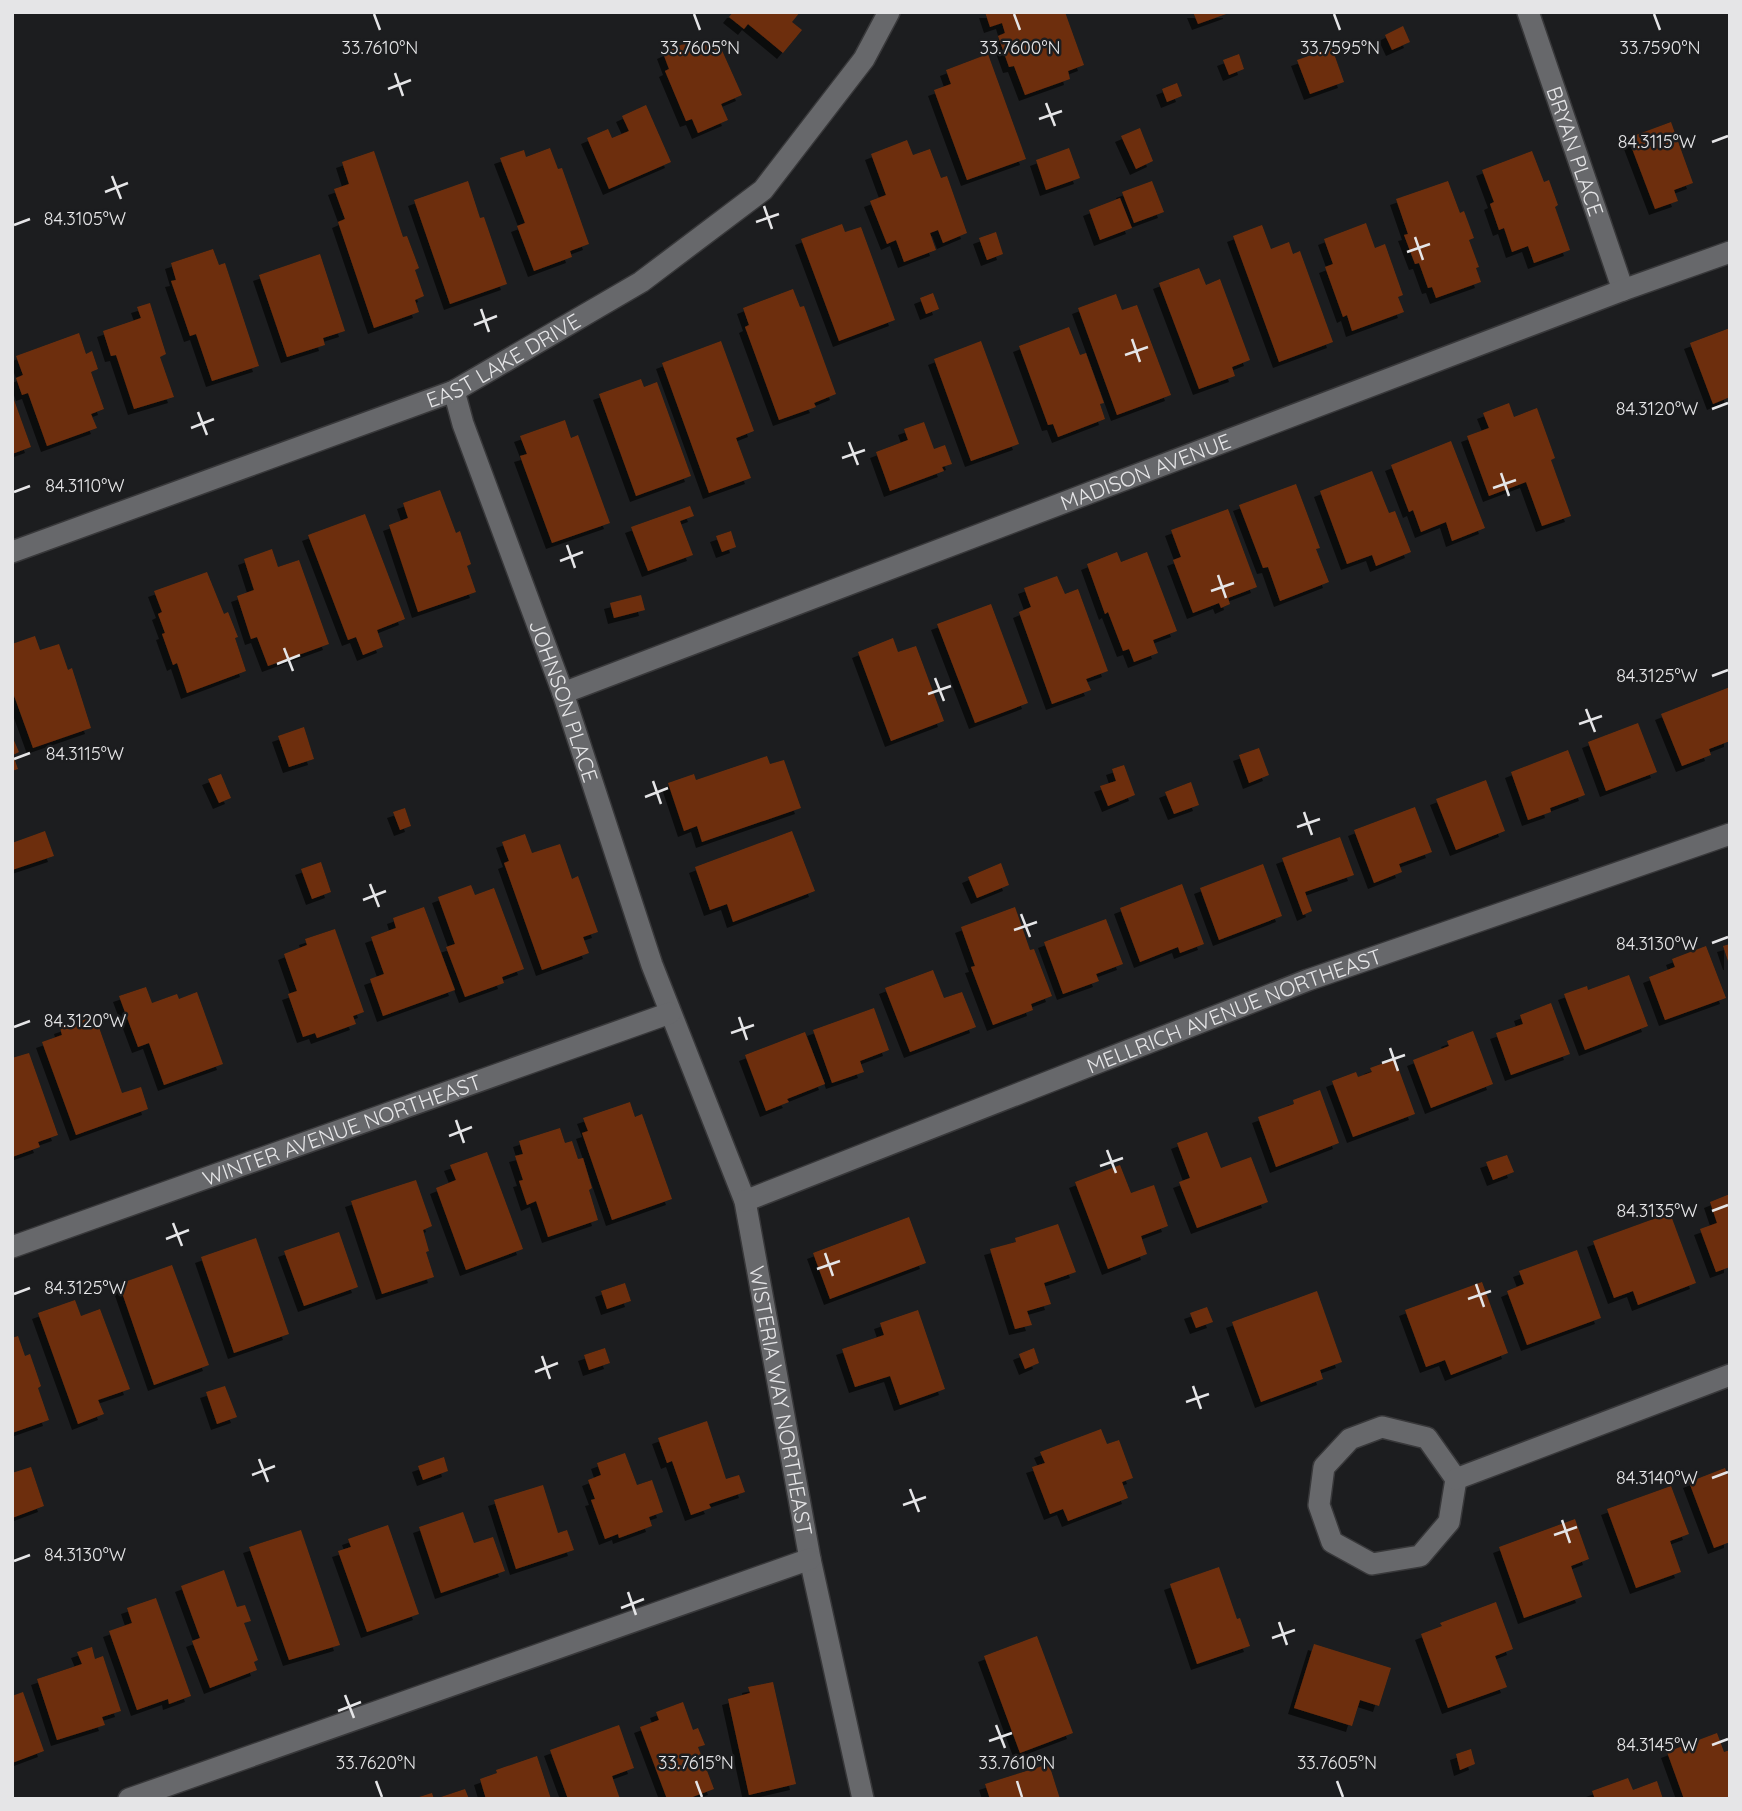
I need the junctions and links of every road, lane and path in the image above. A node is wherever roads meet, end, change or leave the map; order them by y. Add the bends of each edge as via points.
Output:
1 (889, 12) edge
2 (1528, 12) edge
3 (1730, 252) edge
4 (1623, 290) junction
5 (454, 391) junction
6 (12, 552) edge
7 (563, 693) junction
8 (1730, 834) edge
9 (670, 1013) junction
10 (745, 1201) junction
11 (12, 1247) edge
12 (1730, 1375) edge
13 (1456, 1479) junction
14 (810, 1559) junction
15 (129, 1799) edge
16 (863, 1799) edge

1 - 5 street, EAST LAKE DRIVE via 863,59 763,190 641,282
2 - 4 street, BRYAN PLACE
3 - 4 street, MADISON AVENUE
4 - 7 street, MADISON AVENUE
5 - 6 street, EAST LAKE DRIVE
5 - 7 street, JOHNSON PLACE
7 - 9 street, JOHNSON PLACE
8 - 10 street, MELLRICH AVENUE NORTHEAST via 1308,980
9 - 10 street, WISTERIA WAY NORTHEAST
9 - 11 street, WINTER AVENUE NORTHEAST
10 - 14 street, WISTERIA WAY NORTHEAST
12 - 13 street
13 - 13 street via 1449,1522 1420,1556 1372,1564 1332,1542 1319,1506 1324,1467 1350,1439 1382,1427 1427,1438
14 - 15 street
14 - 16 street, WISTERIA WAY NORTHEAST

